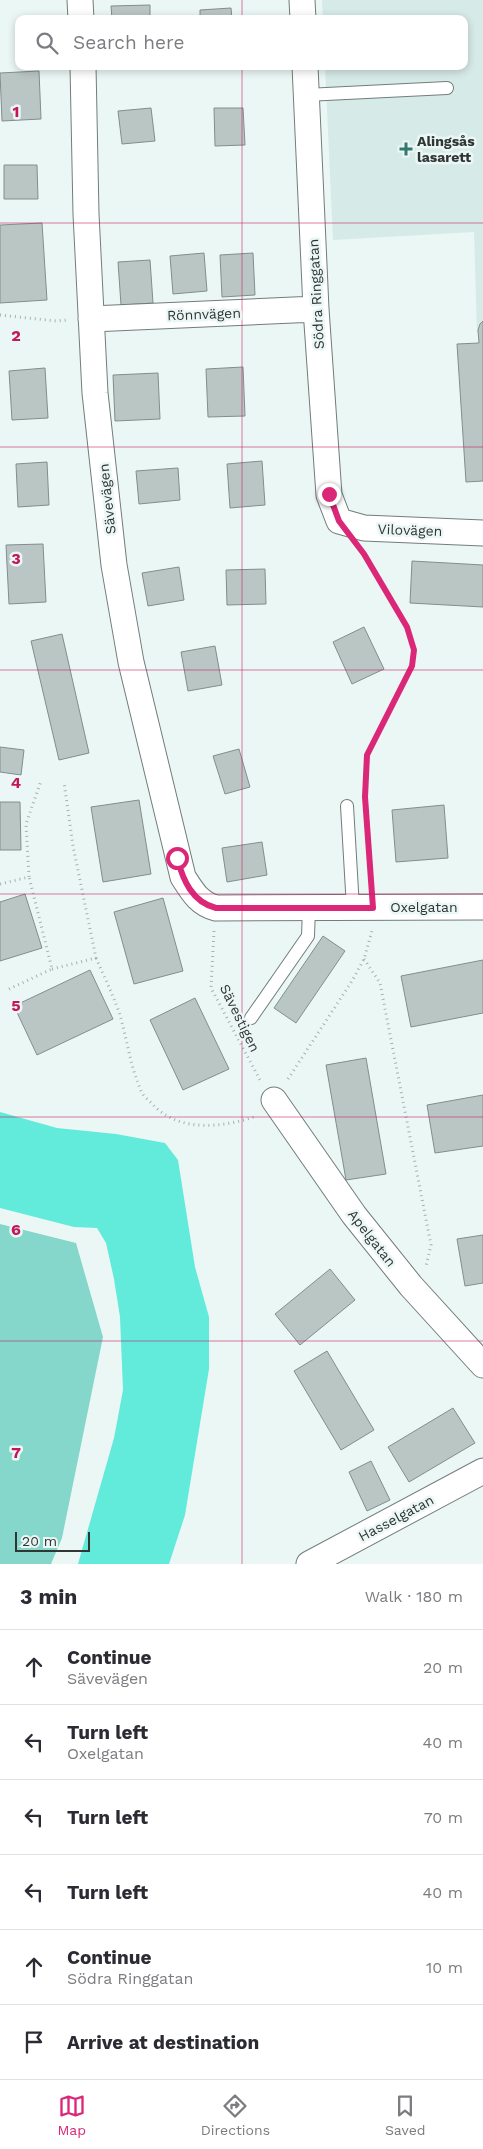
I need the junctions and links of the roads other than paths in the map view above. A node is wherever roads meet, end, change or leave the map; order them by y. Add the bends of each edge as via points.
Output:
1 (80, 0) edge
2 (302, 0) edge
3 (81, 15) edge
4 (303, 15) edge
5 (83, 70) edge
6 (305, 70) edge
7 (447, 88) dead end
8 (306, 95) junction
9 (316, 309) junction
10 (91, 319) junction
11 (339, 521) joint
12 (483, 533) edge
13 (347, 806) dead end
14 (483, 907) edge
15 (216, 908) joint
16 (309, 908) junction
17 (363, 908) junction
18 (251, 1018) dead end
19 (274, 1100) road end
20 (483, 1365) edge
21 (483, 1471) edge
22 (309, 1564) edge

1 - 3 street
2 - 4 street
5 - 10 street, Sävevägen
6 - 8 street, Södra Ringgatan
7 - 8 lane
8 - 9 street, Södra Ringgatan
9 - 10 street, Rönnvägen
9 - 11 street, Södra Ringgatan via 329,494
10 - 15 street, Sävevägen via 113,555 131,662 183,877 199,900
11 - 12 street, Vilovägen via 364,528
13 - 17 lane
14 - 17 street, Oxelgatan
15 - 16 street, Oxelgatan
16 - 17 street, Oxelgatan
16 - 18 lane via 308,936
19 - 20 street, Apelgatan via 354,1215 411,1286
21 - 22 street, Hasselgatan

